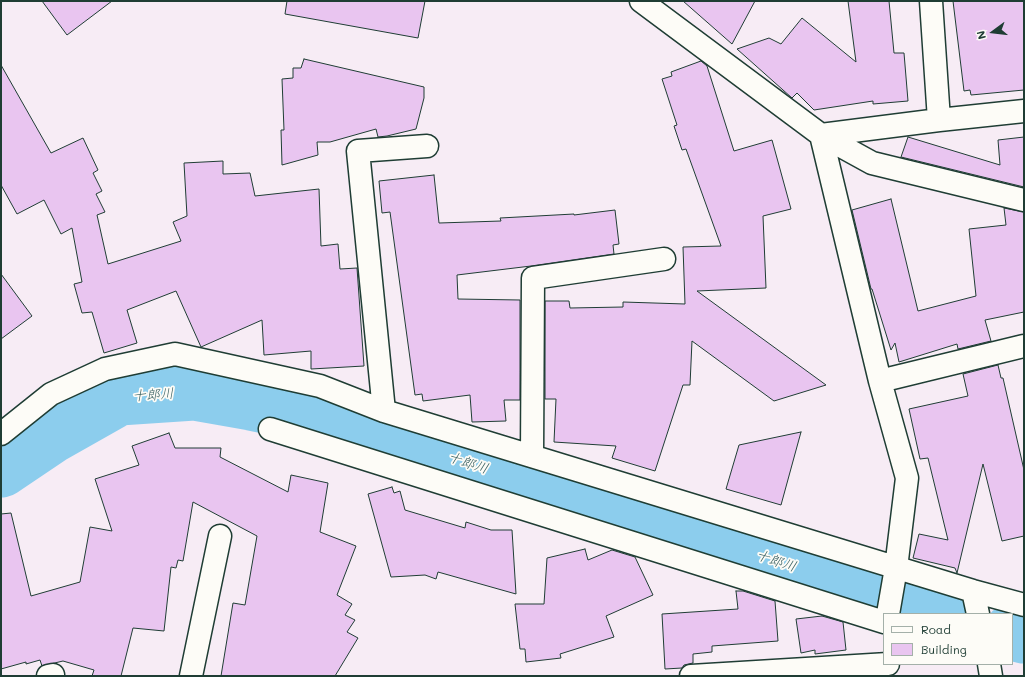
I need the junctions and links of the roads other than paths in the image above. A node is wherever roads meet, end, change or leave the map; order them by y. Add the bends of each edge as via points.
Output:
1 (641, 1) edge
2 (931, 1) edge
3 (1024, 111) edge
4 (939, 120) junction
5 (821, 135) junction
6 (427, 146) dead end
7 (1024, 200) edge
8 (664, 259) dead end
9 (1024, 346) edge
10 (880, 381) junction
11 (384, 411) junction
12 (270, 429) dead end
13 (1, 434) edge
14 (532, 456) junction
15 (220, 536) dead end
16 (896, 568) junction
17 (973, 591) junction
18 (1024, 605) edge
19 (888, 613) edge
20 (978, 613) edge
21 (883, 622) edge
22 (883, 664) edge
23 (989, 665) edge
24 (191, 676) edge
25 (691, 676) edge
26 (991, 676) edge

1 - 5 street
2 - 4 street
3 - 4 street
4 - 5 street
5 - 7 street via 872,163
5 - 10 street
6 - 11 street via 358,151
8 - 14 street via 533,278
9 - 10 street
10 - 16 street via 907,478
11 - 13 street via 320,386 175,354 105,369 51,394
11 - 14 street
12 - 21 street
14 - 16 street
15 - 24 street
16 - 17 street
16 - 19 street
17 - 18 street
17 - 20 street
22 - 25 street
23 - 26 street

